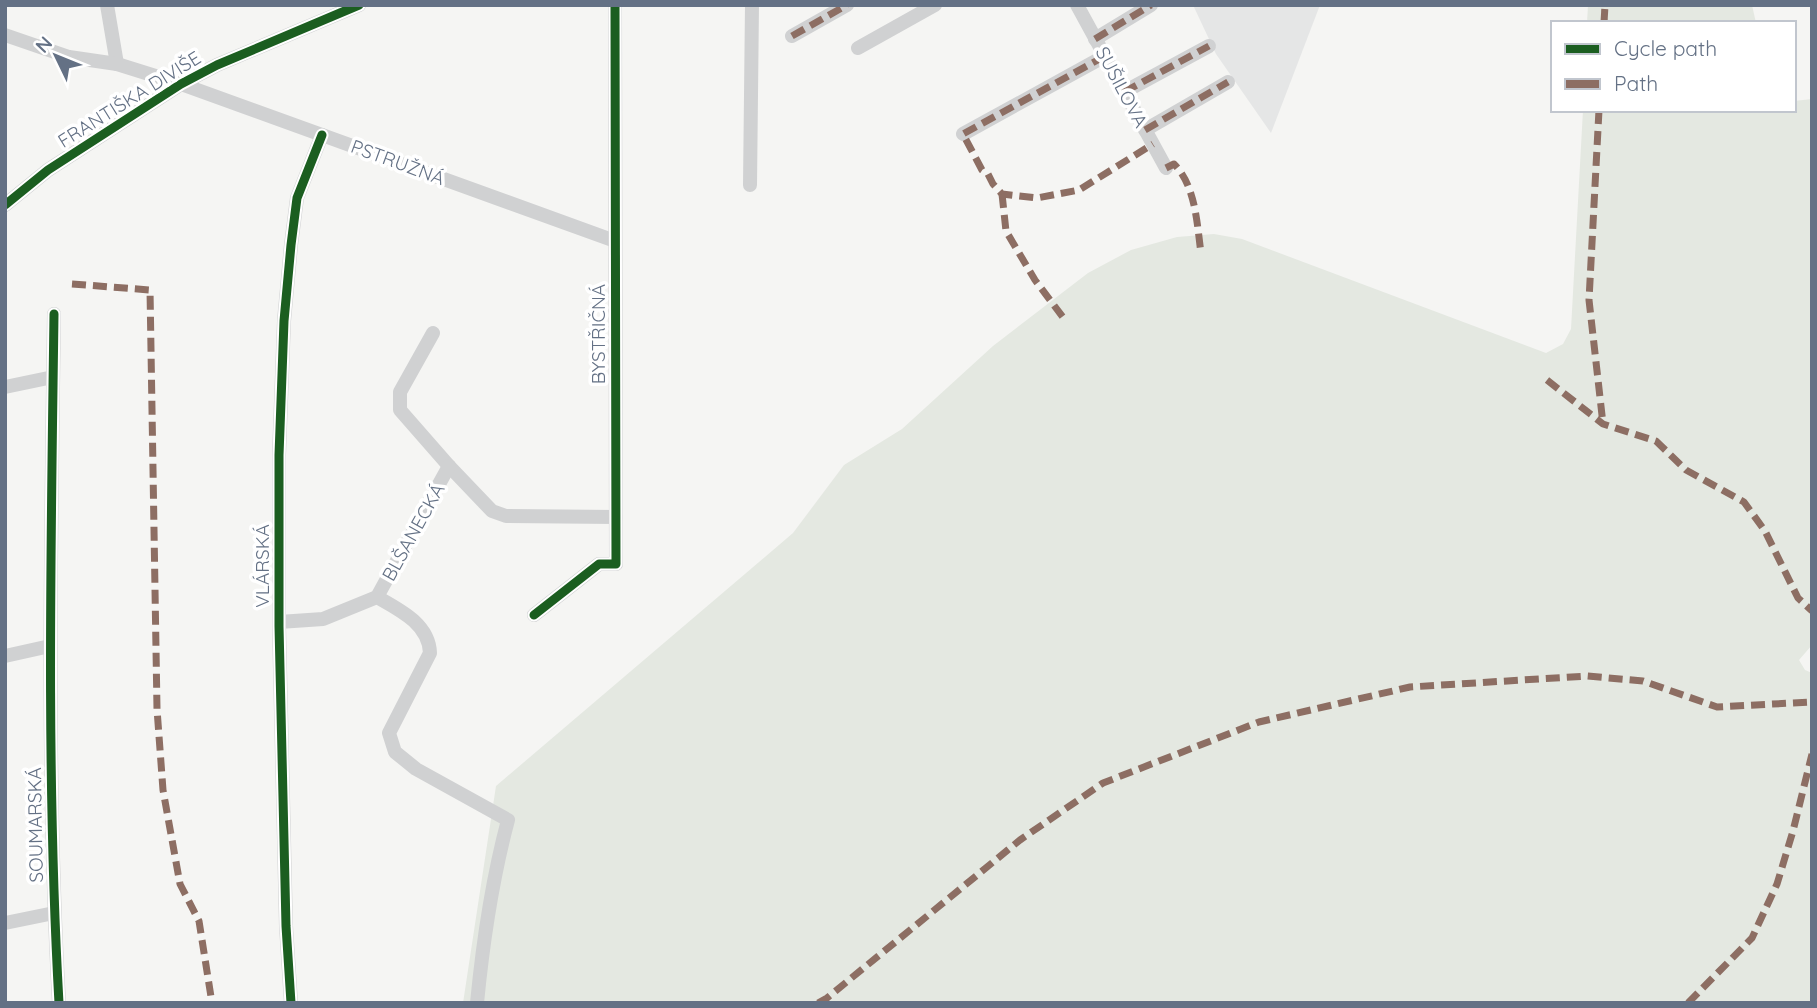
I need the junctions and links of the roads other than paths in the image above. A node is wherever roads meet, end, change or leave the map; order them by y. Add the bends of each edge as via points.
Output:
1 (107, 5) edge
2 (359, 5) edge
3 (615, 5) edge
4 (752, 5) edge
5 (847, 5) edge
6 (935, 5) edge
7 (1077, 5) edge
8 (1151, 5) edge
9 (5, 35) edge
10 (792, 36) dead end
11 (1096, 39) junction
12 (1209, 46) dead end
13 (858, 48) dead end
14 (1105, 56) junction
15 (117, 64) junction
16 (1228, 82) dead end
17 (181, 84) junction
18 (1124, 92) junction
19 (1145, 130) junction
20 (963, 134) dead end
21 (322, 135) junction
22 (1166, 168) dead end
23 (750, 185) dead end
24 (5, 205) edge
25 (615, 241) junction
26 (54, 314) dead end
27 (433, 333) dead end
28 (53, 377) junction
29 (5, 387) edge
30 (449, 466) junction
31 (615, 517) junction
32 (377, 597) junction
33 (534, 615) dead end
34 (279, 622) junction
35 (50, 646) junction
36 (5, 656) edge
37 (54, 914) junction
38 (5, 923) edge
39 (59, 1003) edge
40 (290, 1003) edge
41 (477, 1003) edge

1 - 15 street
2 - 17 street, FRANTIŠKA DIVIŠE
3 - 25 street, BYSTŘIČNÁ
4 - 23 street
5 - 10 street
6 - 13 street
7 - 11 street, SUŠILOVA
8 - 11 street
9 - 15 street, PSTRUŽNÁ via 69,57
11 - 14 street, SUŠILOVA
12 - 18 street
14 - 18 street, SUŠILOVA
14 - 20 street
15 - 17 street, PSTRUŽNÁ
16 - 19 street
17 - 21 street, PSTRUŽNÁ
17 - 24 street, FRANTIŠKA DIVIŠE via 48,170
18 - 19 street, SUŠILOVA
19 - 22 street, SUŠILOVA
21 - 25 street, PSTRUŽNÁ
21 - 34 street, VLÁRSKÁ via 298,198 284,321
25 - 31 street, BYSTŘIČNÁ
26 - 28 street, SOUMARSKÁ
27 - 30 street, BLŠANECKÁ via 400,392 400,410
28 - 29 street
28 - 35 street, SOUMARSKÁ
30 - 31 street, BLŠANECKÁ via 492,511 506,516
30 - 32 street, BLŠANECKÁ
31 - 33 street, BYSTŘIČNÁ via 616,564 600,565
32 - 34 street, BLŠANECKÁ via 323,619
32 - 41 street, BLŠANECKÁ via 421,626 430,640 427,660 389,733 395,752 416,769 508,820 496,863
34 - 40 street, VLÁRSKÁ
35 - 36 street
35 - 37 street, SOUMARSKÁ
37 - 38 street
37 - 39 street, SOUMARSKÁ

